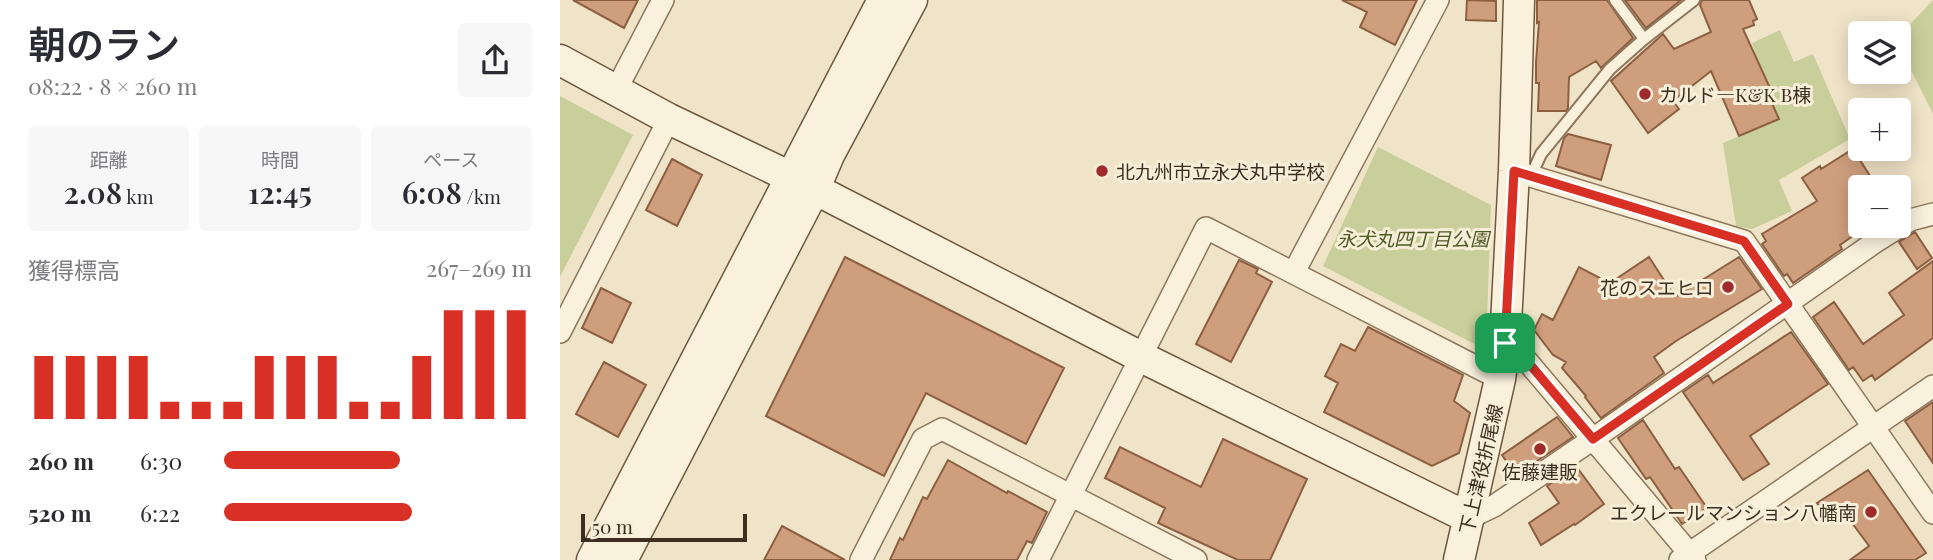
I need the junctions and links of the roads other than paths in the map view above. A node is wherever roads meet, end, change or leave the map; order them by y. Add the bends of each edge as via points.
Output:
1 (663, 0) edge
2 (883, 0) edge
3 (912, 0) edge
4 (1438, 0) edge
5 (1519, 0) edge
6 (1615, 0) edge
7 (1694, 0) edge
8 (1644, 39) junction
9 (560, 60) edge
10 (616, 90) junction
11 (669, 118) junction
12 (1523, 173) junction
13 (802, 183) junction
14 (1933, 214) edge
15 (1294, 271) junction
16 (1788, 304) junction
17 (560, 332) edge
18 (1505, 343) junction
19 (1141, 357) junction
20 (1500, 379) junction
21 (1933, 386) edge
22 (1874, 427) junction
23 (1593, 439) junction
24 (1070, 495) junction
25 (1933, 513) edge
26 (1469, 518) junction
27 (1184, 557) edge
28 (1688, 558) edge
29 (592, 560) edge
30 (622, 560) edge
31 (861, 560) edge
32 (1038, 560) edge
33 (1459, 560) edge

1 - 10 street
2 - 13 street
3 - 13 street via 829,155
4 - 15 street
5 - 12 street, 下上津役折尾線
6 - 8 lane
7 - 8 lane
8 - 12 lane via 1610,69
9 - 10 street
10 - 11 street
11 - 13 street
11 - 17 street
12 - 16 street via 1744,241
12 - 18 street, 下上津役折尾線
13 - 19 street
13 - 29 street
13 - 30 street
14 - 16 street via 1910,220
15 - 19 street via 1206,228
15 - 20 street
16 - 22 street
16 - 23 street
18 - 20 street, 下上津役折尾線
18 - 23 street via 1527,361
19 - 24 street
19 - 26 street
20 - 26 street, 下上津役折尾線
21 - 22 street
22 - 25 street
22 - 28 street
23 - 26 street
23 - 28 street
24 - 27 street
24 - 31 street via 942,429 923,439
24 - 32 street
26 - 33 street, 下上津役折尾線

